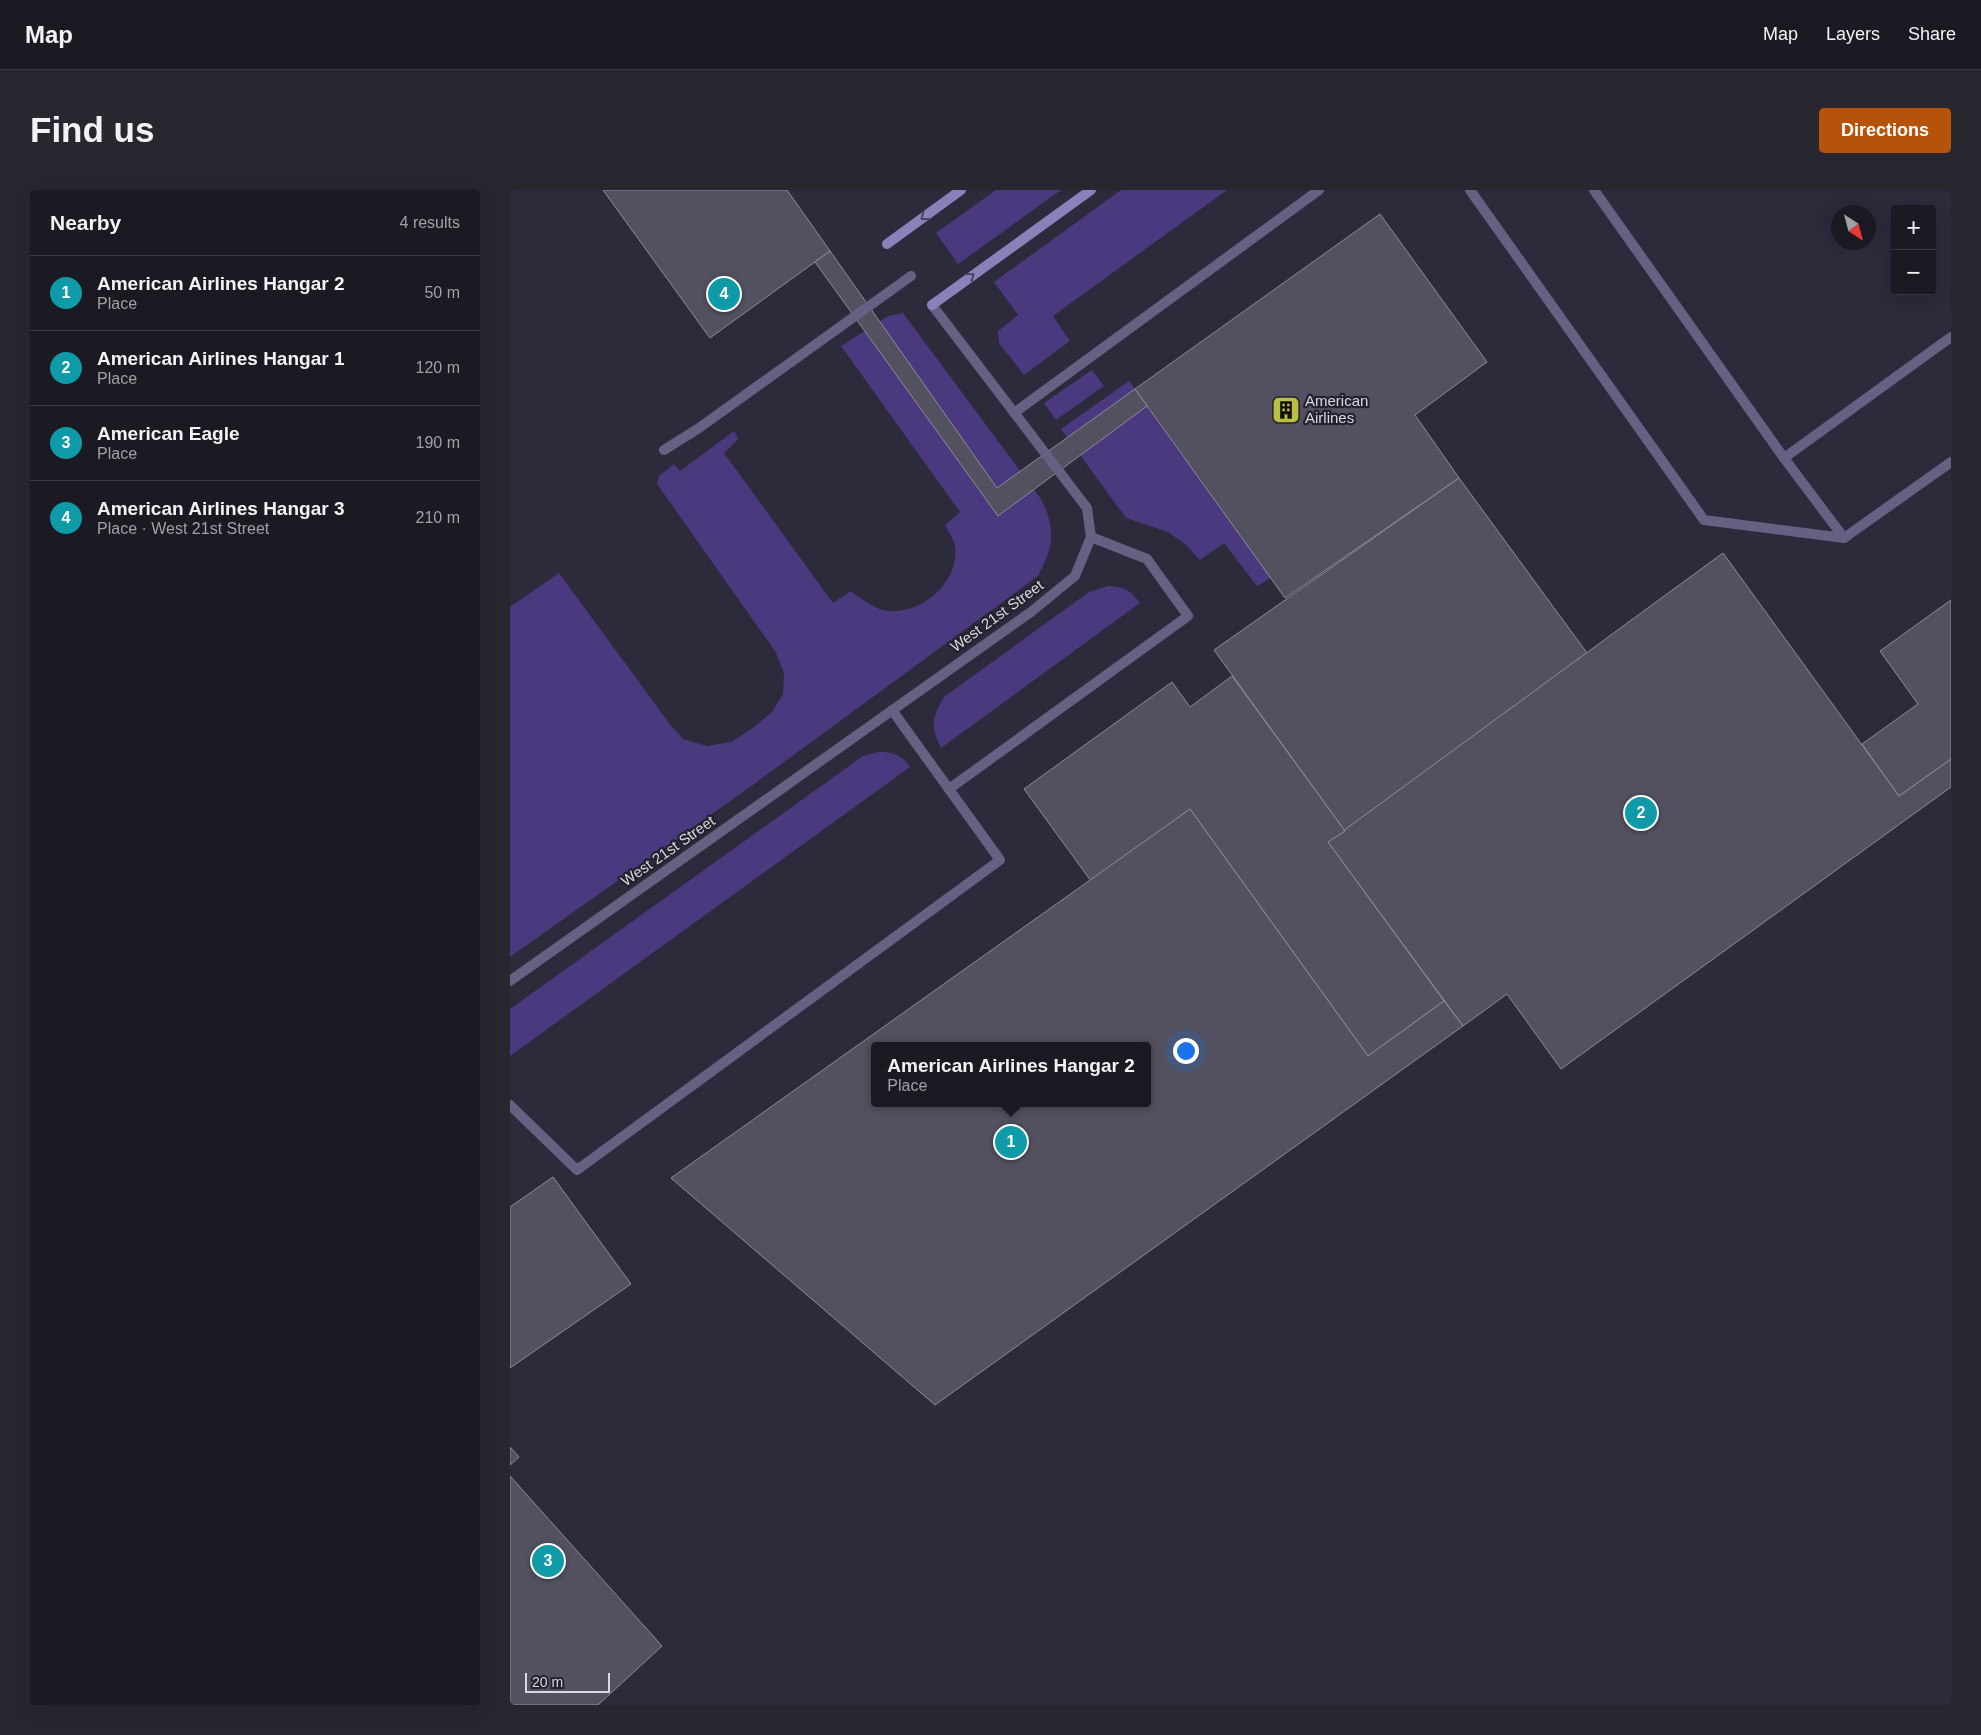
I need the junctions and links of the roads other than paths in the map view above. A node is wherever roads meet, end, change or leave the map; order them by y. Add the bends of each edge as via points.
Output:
1 (961, 190) edge
2 (1091, 190) edge
3 (1319, 190) edge
4 (1470, 190) edge
5 (1594, 190) edge
6 (888, 244) dead end
7 (911, 276) dead end
8 (932, 305) joint
9 (1951, 337) edge
10 (1014, 413) junction
11 (664, 450) dead end
12 (1784, 458) junction
13 (1951, 462) edge
14 (1091, 537) junction
15 (1844, 538) junction
16 (892, 710) junction
17 (949, 789) junction
18 (510, 981) edge
19 (510, 1105) edge

1 -> 6 street
8 -> 2 street
3 - 10 lane
4 - 15 lane via 1704,520
5 - 12 lane
7 - 11 lane
8 - 10 lane
9 - 12 lane
10 - 14 lane via 1087,508
12 - 15 lane
13 - 15 lane
14 - 16 lane, West 21st Street via 1075,576 1031,612
14 - 17 lane via 1147,559 1188,616
16 - 17 lane
16 - 18 lane, West 21st Street
17 - 19 lane via 1000,860 577,1170

